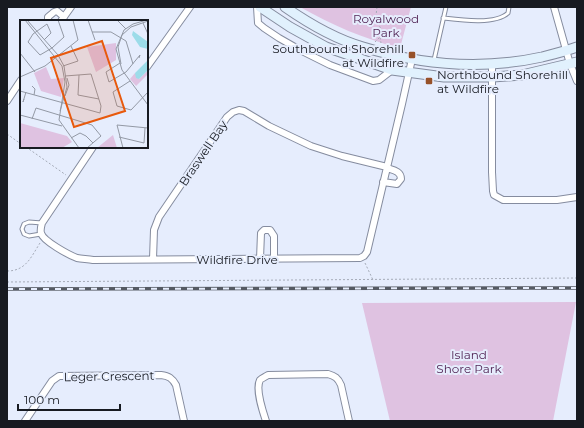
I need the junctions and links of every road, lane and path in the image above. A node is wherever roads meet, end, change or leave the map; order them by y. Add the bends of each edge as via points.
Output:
1 (71, 7) edge
2 (190, 7) edge
3 (257, 7) edge
4 (260, 7) edge
5 (284, 7) edge
6 (377, 7) edge
7 (446, 7) edge
8 (509, 7) edge
9 (554, 7) edge
10 (443, 18) junction
11 (63, 19) edge
12 (48, 20) edge
13 (380, 37) junction
14 (375, 42) dead end
15 (577, 47) edge
16 (381, 51) junction
17 (566, 51) junction
18 (412, 59) junction
19 (434, 62) junction
20 (574, 63) edge
21 (492, 64) junction
22 (148, 66) edge
23 (392, 70) junction
24 (410, 72) junction
25 (493, 77) junction
26 (577, 81) edge
27 (20, 82) edge
28 (7, 101) edge
29 (7, 134) edge
30 (20, 143) edge
31 (27, 148) edge
32 (92, 148) edge
33 (387, 168) junction
34 (72, 179) junction
35 (383, 182) junction
36 (577, 197) edge
37 (42, 224) junction
38 (42, 236) junction
39 (363, 257) junction
40 (153, 259) junction
41 (260, 259) junction
42 (274, 259) junction
43 (7, 272) edge
44 (577, 278) edge
45 (373, 280) junction
46 (7, 282) edge
47 (25, 421) edge
48 (184, 421) edge
49 (266, 421) edge
50 (349, 421) edge

1 - 11 street
2 - 22 street
3 - 23 street via 258,22 264,28 300,50 330,64 373,81 379,80
4 - 23 street via 326,47
5 - 16 street via 331,34 362,47
6 - 13 path via 376,16 382,30
7 - 10 lane
8 - 10 lane via 508,13 498,19 470,21
9 - 17 street
10 - 19 lane
11 - 12 street via 57,11 48,17
13 - 14 path
13 - 16 path
15 - 17 street
16 - 18 street
17 - 20 street
17 - 21 street via 523,61
18 - 19 street
18 - 24 street
19 - 21 street
20 - 25 street
20 - 26 street
21 - 25 street
23 - 24 street
24 - 25 street via 444,77
24 - 33 street
25 - 36 street via 494,195 503,200 557,200
27 - 28 street
29 - 30 path
31 - 34 path
32 - 34 street
33 - 35 street
33 - 35 street via 399,173 401,179 397,184
33 - 40 street, Braswell Bay via 311,146 244,111 233,112 227,117 159,217 154,230
34 - 37 street
35 - 39 street via 367,252
37 - 38 street
37 - 38 lane via 29,222 24,224 22,229 24,234 29,236
38 - 40 street, Wildfire Drive via 77,258
38 - 43 path via 26,264 20,269
39 - 42 street, Wildfire Drive
39 - 45 path
40 - 41 street, Wildfire Drive
41 - 42 street, Wildfire Drive
41 - 42 street via 261,232 267,229 274,236
44 - 45 path
45 - 46 path
47 - 48 street, Leger Crescent via 52,381 59,376 154,375 173,380
49 - 50 street via 259,392 261,379 268,375 328,374 334,376 341,384

